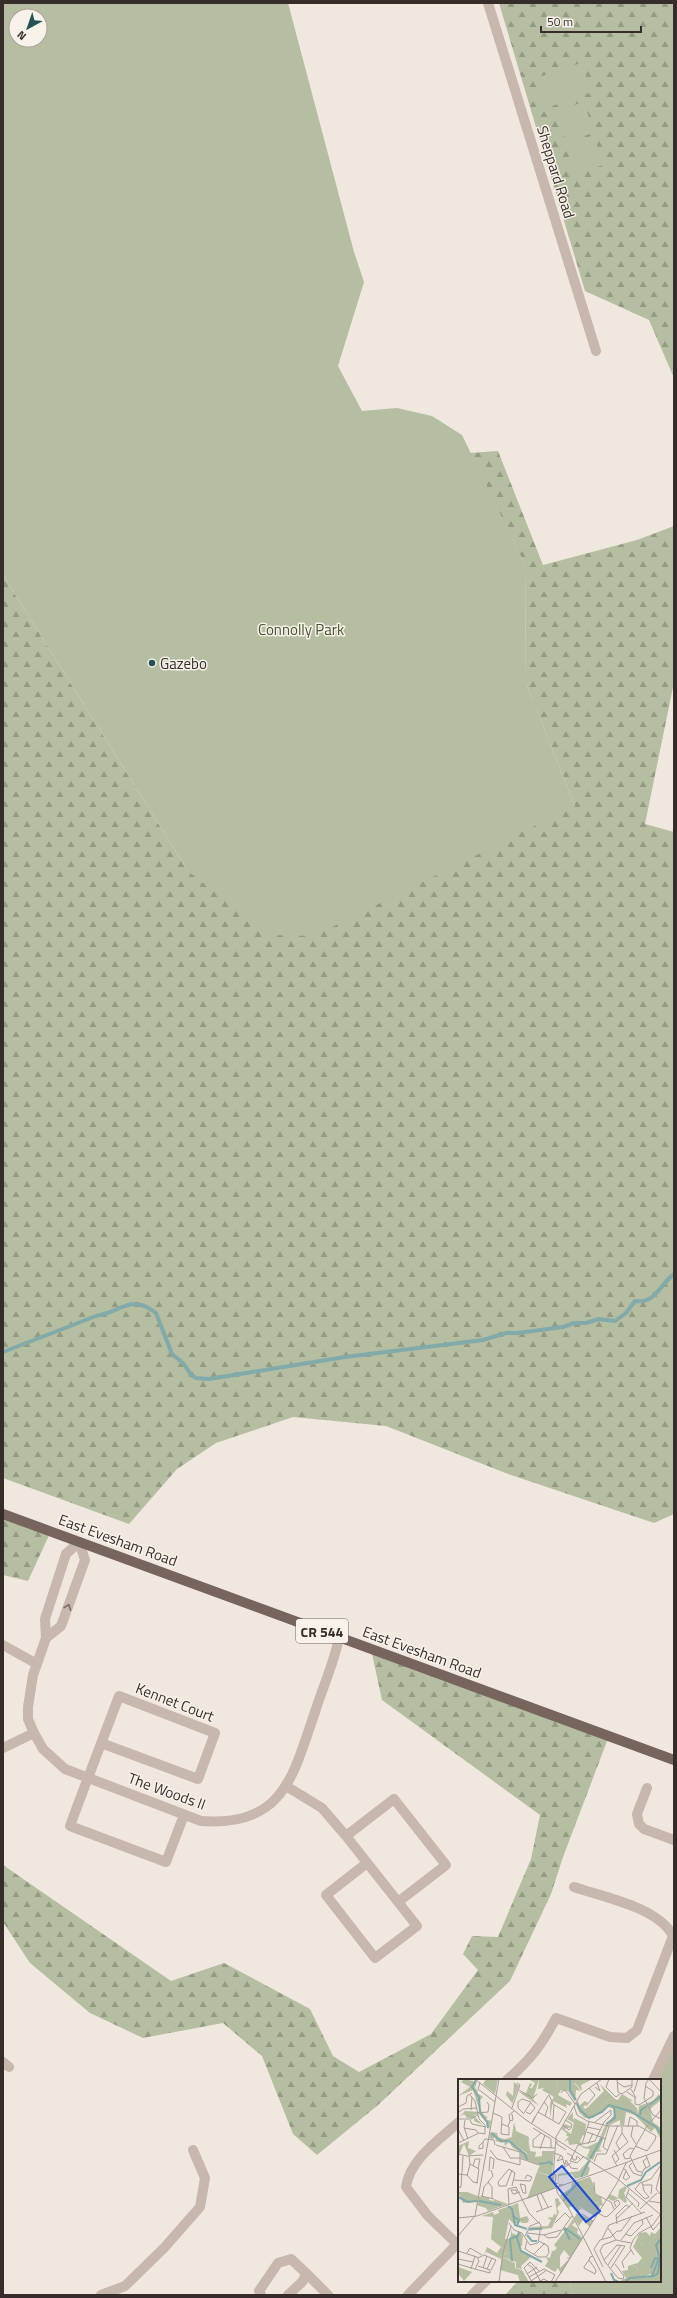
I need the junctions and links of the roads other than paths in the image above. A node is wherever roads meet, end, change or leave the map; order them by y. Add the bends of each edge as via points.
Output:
1 (488, 3) edge
2 (596, 351) dead end
3 (3, 1514) edge
4 (79, 1542) junction
5 (338, 1637) junction
6 (46, 1638) junction
7 (3, 1645) edge
8 (36, 1664) junction
9 (34, 1733) junction
10 (101, 1743) junction
11 (3, 1748) edge
12 (674, 1760) edge
13 (88, 1778) junction
14 (286, 1786) junction
15 (647, 1788) dead end
16 (184, 1815) junction
17 (346, 1836) junction
18 (674, 1840) edge
19 (367, 1863) junction
20 (574, 1887) dead end
21 (398, 1902) junction
22 (674, 2036) edge
23 (508, 2079) edge
24 (653, 2079) edge
25 (458, 2123) edge
26 (193, 2150) dead end
27 (458, 2245) edge
28 (307, 2274) junction
29 (485, 2282) edge
30 (101, 2295) edge
31 (261, 2295) edge
32 (288, 2295) edge
33 (328, 2295) edge
34 (408, 2295) edge
35 (472, 2295) edge

1 - 2 street, Sheppard Road
3 - 4 main road, East Evesham Road / CR 544
4 - 5 main road, East Evesham Road / CR 544
4 - 6 street, The Woods II via 66,1554 45,1619
6 -> 4 street, The Woods II via 61,1626 85,1560
5 - 12 main road, East Evesham Road / CR 544
5 - 14 street, The Woods II via 294,1774
6 - 8 street, The Woods II
7 - 8 street
8 - 9 street, The Woods II via 28,1719
9 - 11 street
9 - 13 street, The Woods II via 53,1760 65,1769
10 - 10 street, Kennet Court via 119,1696 215,1733 198,1779
10 - 13 street, Kennet Court
13 - 16 street, The Woods II
13 - 16 street, Kennet Court via 70,1826 166,1862
14 - 16 street, The Woods II via 272,1803 257,1814 239,1820 201,1821
14 - 17 street via 322,1808
15 - 18 street via 637,1814 639,1824 644,1829
17 - 19 street
17 - 21 street via 394,1799 446,1865
19 - 21 street
19 - 21 street via 326,1895 375,1958 417,1926
20 - 23 street via 656,1917 668,1926 673,1936 637,2030 627,2038 610,2037 556,2018 541,2046 529,2061
22 - 24 street
25 - 27 street via 426,2151 414,2166 406,2187 428,2216
26 - 30 street via 205,2178 200,2207 164,2248 125,2286
27 - 34 street
28 - 31 street via 291,2259 278,2263 259,2291
28 - 32 street
28 - 33 street
29 - 35 street

